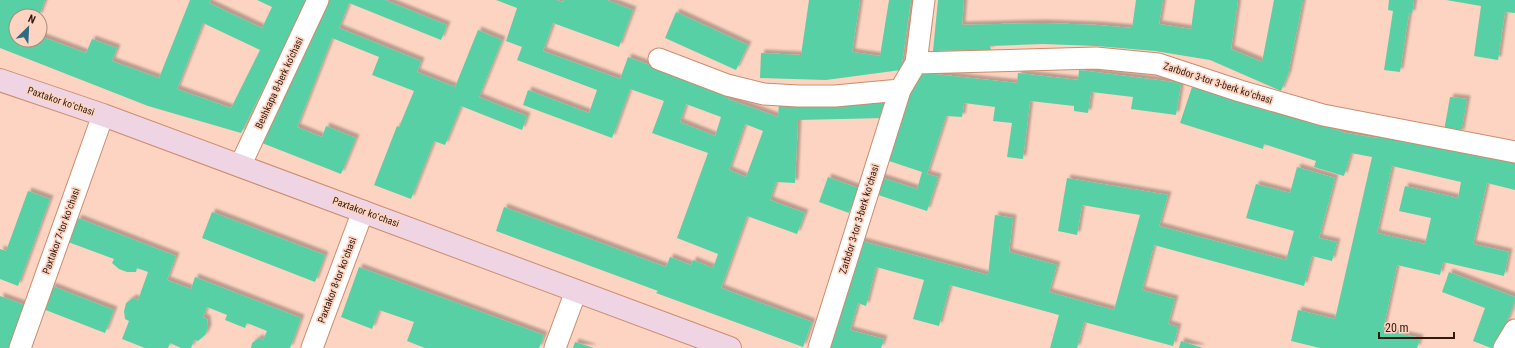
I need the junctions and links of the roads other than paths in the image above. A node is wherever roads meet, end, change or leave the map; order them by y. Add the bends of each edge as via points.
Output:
1 (318, 0) edge
2 (924, 0) edge
3 (659, 59) dead end
4 (916, 63) junction
5 (0, 80) edge
6 (900, 90) junction
7 (103, 115) junction
8 (1515, 152) edge
9 (240, 166) junction
10 (363, 211) junction
11 (576, 291) junction
12 (1515, 330) edge
13 (20, 348) edge
14 (312, 348) edge
15 (555, 348) edge
16 (730, 348) edge
17 (819, 348) edge
18 (1504, 348) edge

1 - 9 street, Beshkapa 8-berk koʼchasi
2 - 4 street, Zarbdor 3-tor 3-berk koʻchasi
3 - 6 street via 728,85 764,94 835,96
4 - 6 street, Zarbdor 3-tor 3-berk koʻchasi
4 - 8 street, Zarbdor 3-tor 3-berk koʻchasi via 1096,58 1158,64 1323,115
5 - 7 main road, Paxtakor koʻchasi
6 - 17 street, Zarbdor 3-tor 3-berk koʻchasi
7 - 9 main road, Paxtakor koʻchasi
7 - 13 street, Paxtakor 7-tor koʻchasi
9 - 10 main road, Paxtakor koʻchasi
10 - 11 main road, Paxtakor koʻchasi
10 - 14 street, Paxtakor 8-tor koʻchasi
11 - 15 street
11 - 16 main road, Paxtakor koʻchasi
12 - 18 street

